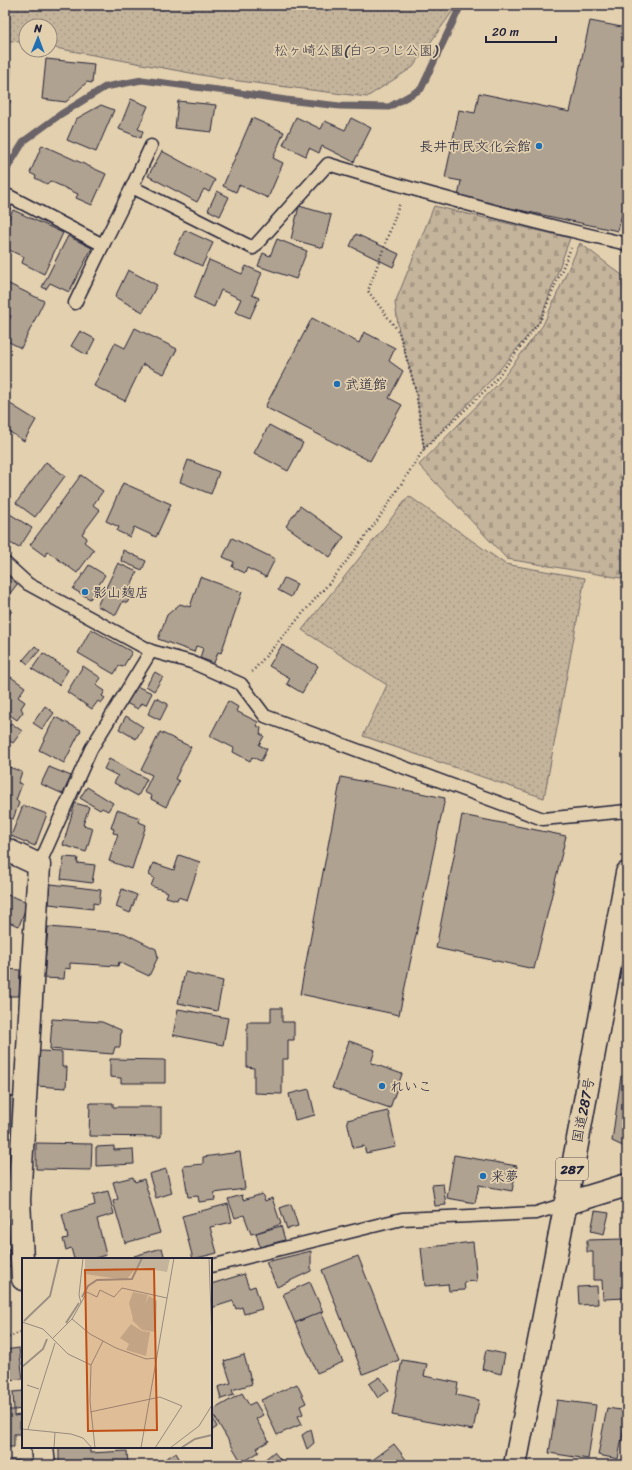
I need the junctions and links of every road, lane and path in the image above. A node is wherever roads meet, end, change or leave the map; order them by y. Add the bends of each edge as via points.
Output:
1 (151, 146) dead end
2 (132, 188) junction
3 (405, 188) junction
4 (5, 204) edge
5 (578, 233) junction
6 (627, 244) edge
7 (103, 245) junction
8 (75, 303) dead end
9 (424, 449) junction
10 (5, 563) edge
11 (150, 651) junction
12 (241, 684) junction
13 (627, 811) edge
14 (5, 849) edge
15 (39, 865) junction
16 (627, 873) edge
17 (627, 1184) edge
18 (565, 1204) junction
19 (22, 1259) edge
20 (212, 1266) edge
21 (22, 1331) edge
22 (5, 1339) edge
23 (42, 1448) edge
24 (44, 1465) edge
25 (515, 1465) edge

1 - 2 lane
2 - 3 lane via 253,248 328,164
2 - 7 lane
3 - 5 lane
3 - 9 path via 368,291 398,332 416,391
4 - 7 lane via 9,196
5 - 6 lane
5 - 9 path via 540,321 493,383
7 - 8 lane
9 - 12 path via 377,521 336,575
10 - 11 lane via 28,584
11 - 12 lane via 191,662
11 - 15 lane via 91,749
12 - 13 lane via 265,716 542,819
14 - 15 main road
15 - 19 main road via 19,1200
16 - 18 main road, 国道287号 / 287
17 - 18 main road
18 - 20 lane via 536,1213 402,1219
18 - 25 main road, 国道287号 / 287
21 - 22 path
23 - 24 main road

